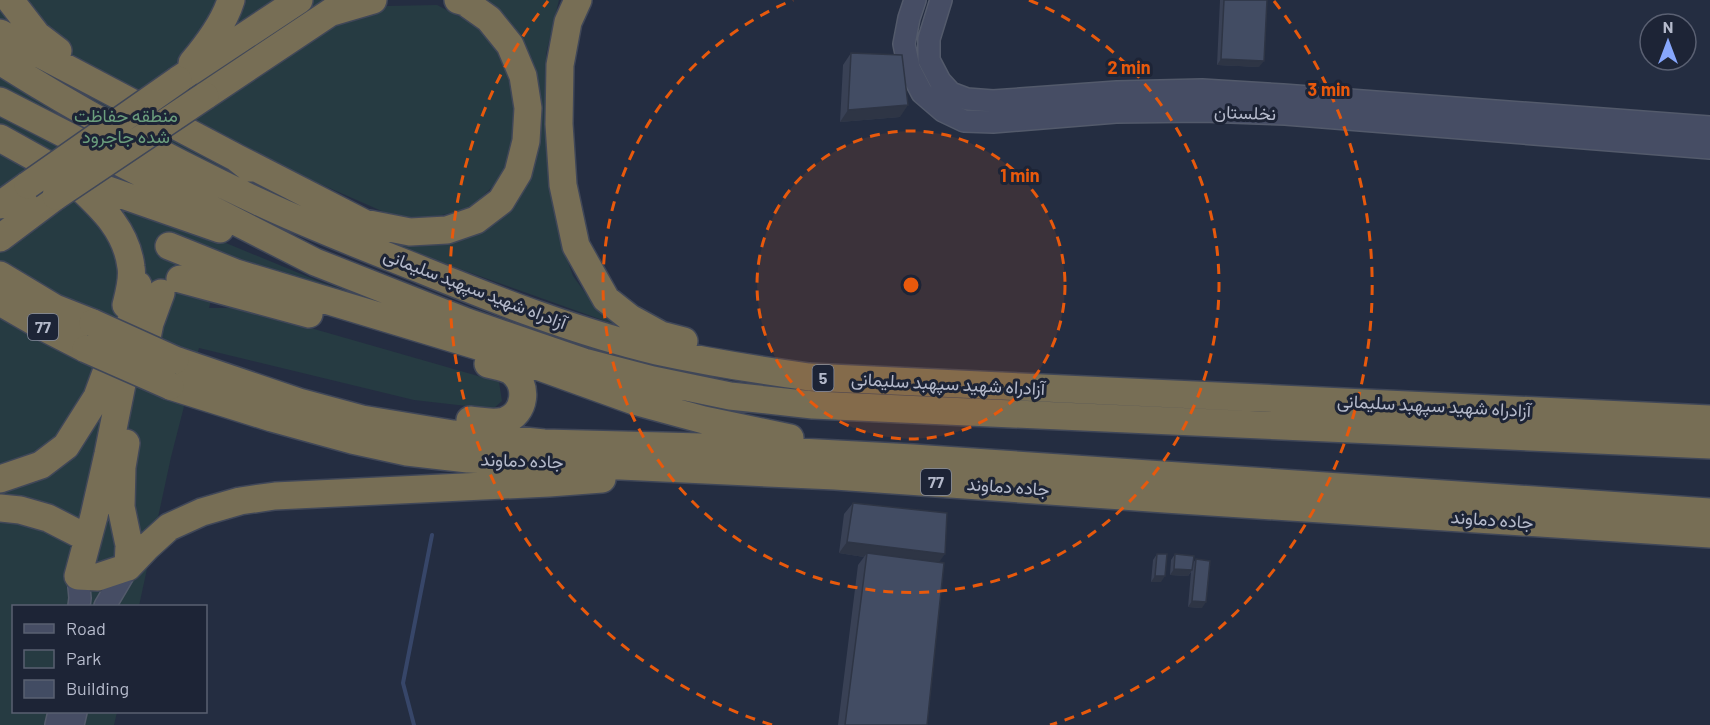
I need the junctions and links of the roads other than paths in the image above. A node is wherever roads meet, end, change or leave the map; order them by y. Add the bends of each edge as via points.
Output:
1 (10, 0) edge
2 (231, 0) edge
3 (298, 0) edge
4 (373, 0) edge
5 (458, 0) edge
6 (578, 0) edge
7 (915, 0) edge
8 (941, 0) edge
9 (340, 6) edge
10 (0, 33) edge
11 (0, 61) edge
12 (178, 80) junction
13 (101, 85) junction
14 (0, 101) edge
15 (1710, 127) edge
16 (0, 138) edge
17 (1710, 148) edge
18 (234, 157) junction
19 (62, 186) junction
20 (0, 205) edge
21 (338, 236) junction
22 (0, 238) edge
23 (169, 246) junction
24 (315, 262) junction
25 (153, 281) junction
26 (4, 291) edge
27 (90, 336) junction
28 (809, 377) junction
29 (242, 384) junction
30 (1710, 419) edge
31 (1710, 445) edge
32 (913, 458) junction
33 (711, 470) junction
34 (0, 479) edge
35 (0, 508) edge
36 (1710, 512) edge
37 (1710, 534) edge
38 (87, 538) junction
39 (128, 567) junction
40 (78, 576) junction
41 (79, 605) edge
42 (106, 605) edge

1 - 13 highway via 37,35
2 - 12 highway via 228,12 205,47
3 - 12 highway
4 - 9 highway
5 - 18 highway via 489,20 510,45 523,76 528,108 526,141 518,173 501,201 476,220 447,230 410,232 364,223
6 - 28 highway via 568,22 560,65 563,185 576,246 606,299 661,335
7 - 17 street, نخلستان via 904,44 909,68 922,93 943,111 964,121 1203,111
8 - 15 street, نخلستان via 929,39 929,60 951,93 967,99 1202,90
9 - 19 highway, bridge
10 - 13 highway
11 - 21 highway, آزادراه شهید سپهبد سلیمانی / 5 via 119,131 218,182
12 - 20 highway, bridge
13 - 18 highway
14 - 24 highway, آزادراه شهید سپهبد سلیمانی / 5
16 - 19 highway
18 - 21 highway
19 - 22 highway
19 - 24 highway
19 - 25 highway via 107,212
21 - 28 highway, آزادراه شهید سپهبد سلیمانی / 5 via 589,332 656,351
23 - 25 highway via 182,264
23 - 25 highway via 149,244 134,258
23 - 32 highway via 236,273 501,353 634,401 783,437
24 - 31 highway, آزادراه شهید سپهبد سلیمانی / 5 via 467,322 584,362 730,396 825,406
25 - 29 highway via 509,370 517,377 523,397 513,416 493,422 385,410
25 - 34 highway via 129,290 114,354 98,397 66,446 41,465
25 - 38 highway via 126,346 122,384
25 - 39 highway via 150,322 122,467 121,507 129,545
26 - 27 highway, 77 via 55,308
27 - 29 highway, جاده دماوند / 77, bridge
27 - 33 highway, جاده دماوند / 77, bridge via 170,386 272,418 407,452 468,459
28 - 30 highway, آزادراه شهید سپهبد سلیمانی / 5
29 - 32 highway, جاده دماوند / 77 via 362,419 453,434 544,443
32 - 36 highway, جاده دماوند / 77
33 - 37 highway, جاده دماوند / 77
33 - 39 highway via 240,501 169,527
35 - 38 highway via 48,518
38 - 40 highway
39 - 40 highway via 98,577
39 - 42 street
40 - 41 street

